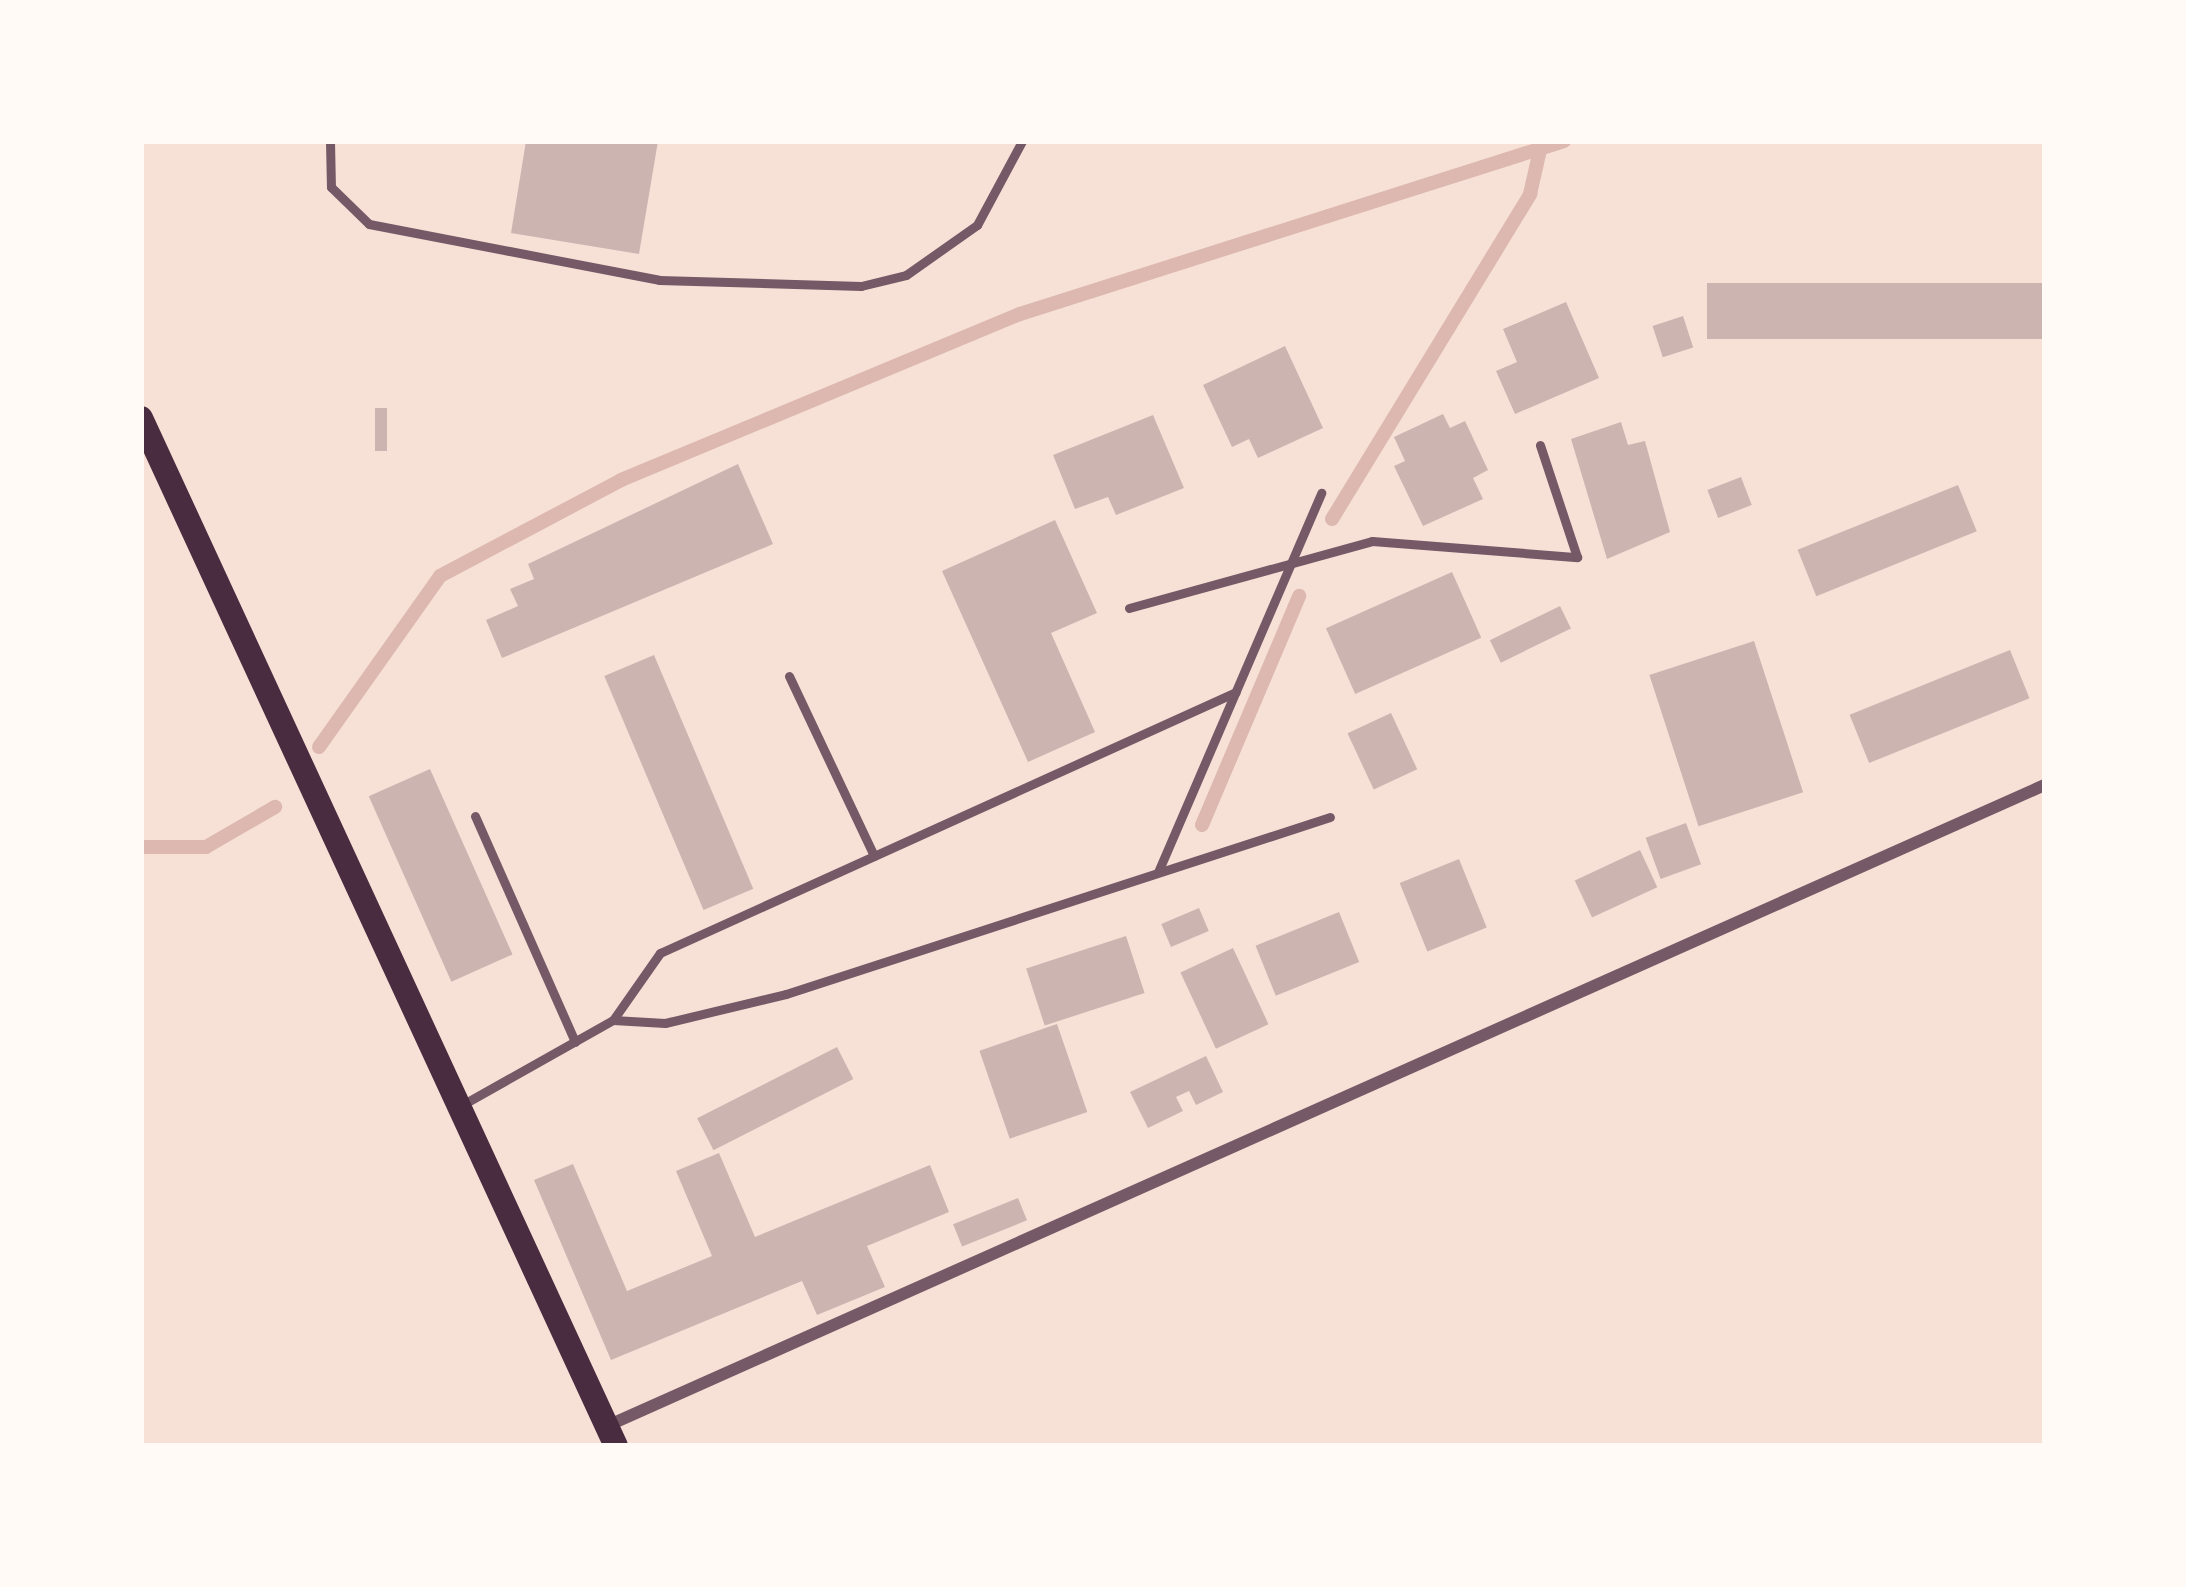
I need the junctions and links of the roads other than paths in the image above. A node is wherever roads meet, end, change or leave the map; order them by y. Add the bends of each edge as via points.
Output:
1 (330, 141) edge
2 (1022, 141) edge
3 (141, 418) edge
4 (1540, 446) dead end
5 (1321, 493) dead end
6 (1290, 565) junction
7 (1130, 608) dead end
8 (789, 676) dead end
9 (1236, 692) junction
10 (2045, 785) edge
11 (475, 816) dead end
12 (1330, 817) dead end
13 (874, 856) junction
14 (1158, 872) junction
15 (614, 1020) junction
16 (575, 1042) junction
17 (457, 1107) junction
18 (611, 1436) edge

1 - 2 lane via 331,187 369,224 659,280 861,286 906,275 977,225
3 - 17 main road
4 - 6 lane via 1576,557 1372,542
5 - 6 lane
6 - 7 lane
6 - 9 lane
8 - 13 lane
9 - 13 lane
9 - 14 lane
10 - 18 street
11 - 16 lane
12 - 14 lane
13 - 15 lane via 660,953
14 - 15 lane via 786,994 665,1023
15 - 16 lane
16 - 17 lane
17 - 18 main road

